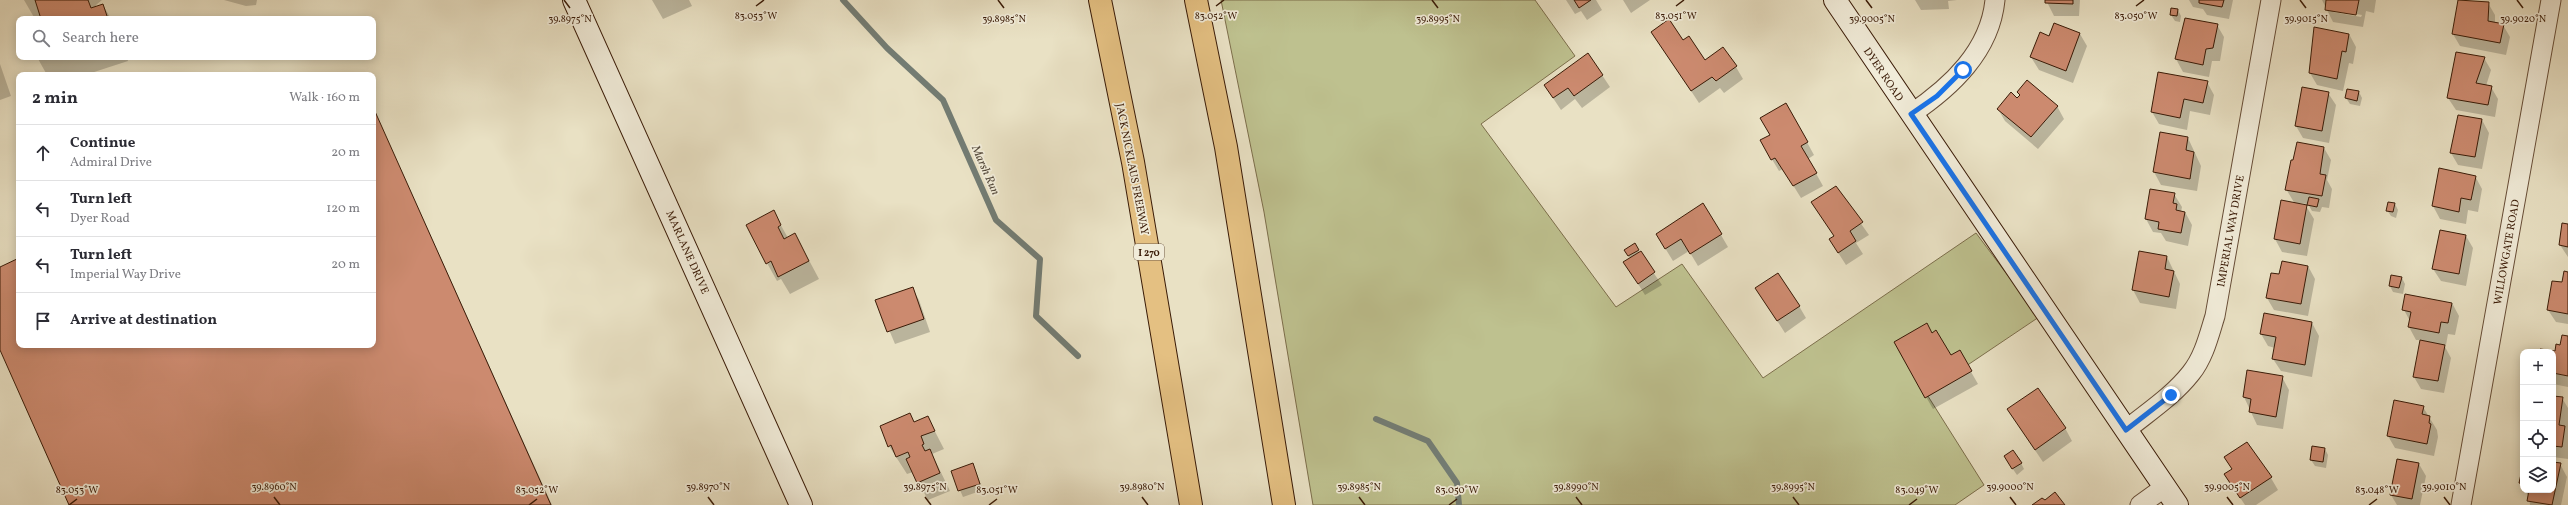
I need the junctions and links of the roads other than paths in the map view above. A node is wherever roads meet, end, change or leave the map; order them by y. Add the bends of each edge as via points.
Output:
1 (574, 0) edge
2 (1100, 0) edge
3 (1196, 0) edge
4 (1835, 0) edge
5 (1995, 0) edge
6 (2271, 0) edge
7 (2551, 0) edge
8 (1911, 114) junction
9 (2126, 430) junction
10 (2165, 487) junction
11 (801, 505) edge
12 (1191, 505) edge
13 (1284, 505) edge
14 (2140, 505) edge
15 (2177, 505) edge
16 (2461, 505) edge

1 - 11 street, MARLANE DRIVE
2 - 12 highway, JACK NICKLAUS FREEWAY / I 270 via 1133,162
3 - 13 highway via 1226,147
4 - 8 street, DYER ROAD
5 - 8 street via 1983,42 1963,70 1937,96
6 - 9 street, IMPERIAL WAY DRIVE via 2215,316 2207,343 2192,372 2171,395
7 - 16 street, WILLOWGATE ROAD
8 - 9 street, DYER ROAD
9 - 10 street, DYER ROAD
10 - 14 street
10 - 15 street, DYER ROAD

